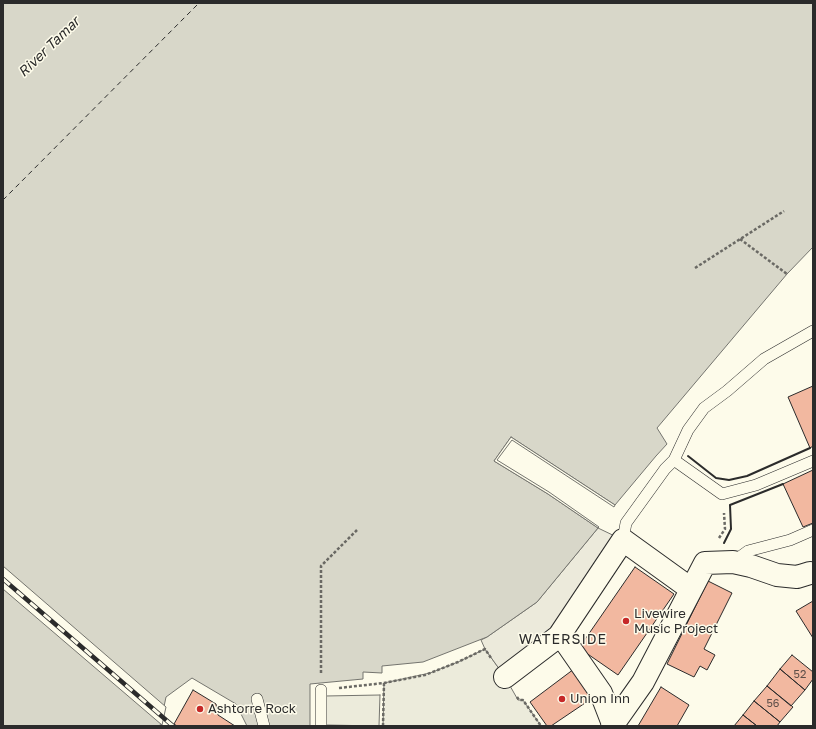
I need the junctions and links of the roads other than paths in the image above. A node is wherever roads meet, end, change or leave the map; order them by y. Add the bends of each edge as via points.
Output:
1 (813, 331) edge
2 (674, 460) junction
3 (813, 461) edge
4 (813, 530) edge
5 (623, 540) junction
6 (733, 562) junction
7 (810, 573) dead end
8 (691, 589) junction
9 (559, 636) junction
10 (505, 677) dead end
11 (321, 690) road end
12 (257, 700) dead end
13 (613, 725) edge
14 (264, 726) edge
15 (322, 726) edge

1 - 2 lane via 764,359 704,408 688,430
2 - 3 lane via 722,494 756,485
2 - 5 lane via 626,523
4 - 6 lane via 790,540 748,550
5 - 8 street
5 - 9 street
6 - 7 street via 777,576 797,577
6 - 8 street via 705,563
8 - 13 street via 643,682
9 - 10 street
9 - 13 street via 601,693
11 - 15 lane
12 - 14 lane

